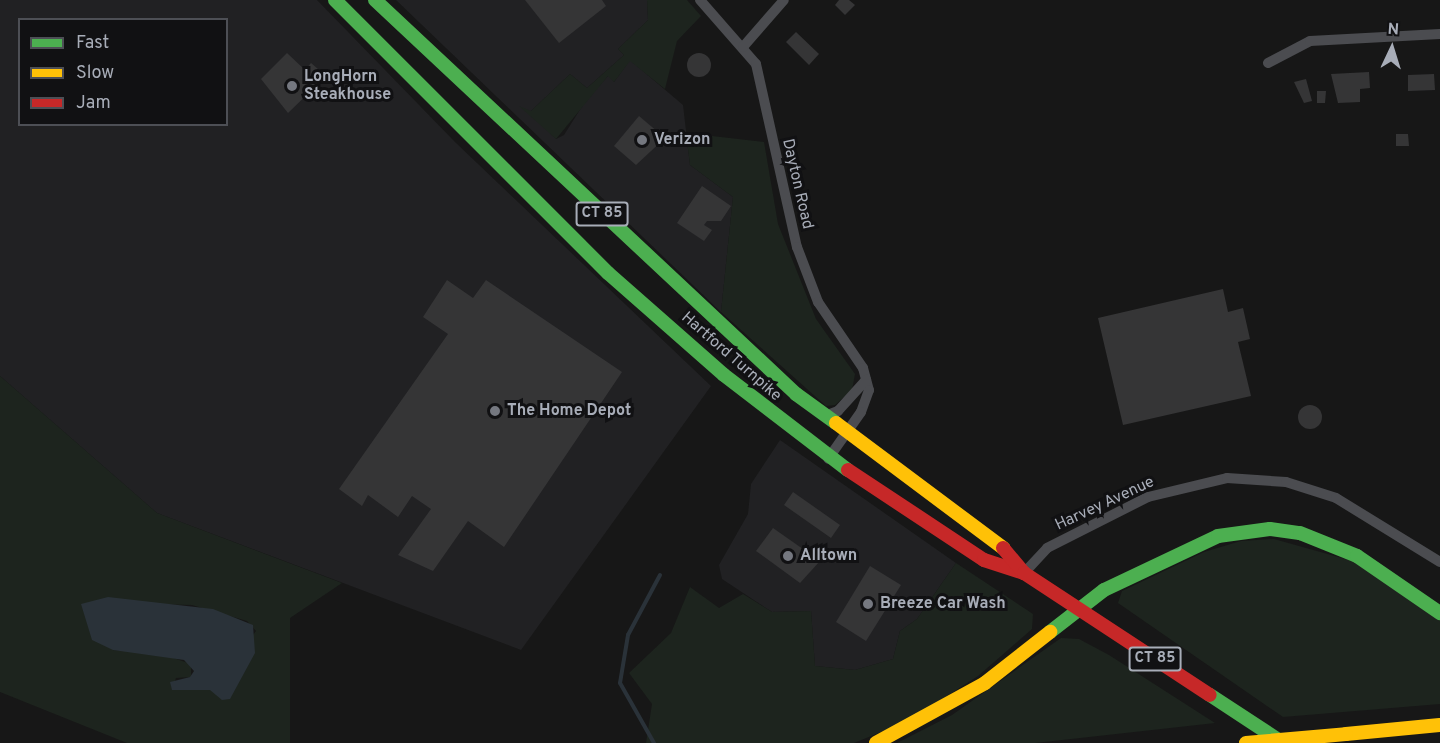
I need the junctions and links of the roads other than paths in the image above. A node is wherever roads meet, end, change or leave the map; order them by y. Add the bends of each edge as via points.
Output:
1 (335, 0) edge
2 (375, 0) edge
3 (700, 0) edge
4 (784, 0) edge
5 (1440, 34) edge
6 (743, 47) junction
7 (1268, 63) dead end
8 (464, 81) junction
9 (477, 93) junction
10 (441, 104) junction
11 (454, 117) junction
12 (866, 380) junction
13 (825, 416) junction
14 (846, 434) junction
15 (828, 459) junction
16 (1440, 562) edge
17 (1024, 573) junction
18 (1076, 608) junction
19 (1440, 613) edge
20 (1440, 725) edge
21 (876, 743) edge
22 (1246, 743) edge
23 (1283, 743) edge

1 - 10 highway, Hartford Turnpike / CT 85
2 - 8 highway, Hartford Turnpike / CT 85
3 - 6 street, Dayton Road
4 - 6 street
5 - 7 street via 1310,41
6 - 12 street, Dayton Road via 766,92 770,137 797,247 818,302
8 - 9 highway, Hartford Turnpike / CT 85
8 - 10 highway
9 - 11 highway
9 - 13 highway, Hartford Turnpike / CT 85 via 698,306
10 - 11 highway, Hartford Turnpike / CT 85
11 - 15 highway, Hartford Turnpike / CT 85 via 609,273
12 - 13 street via 838,411
12 - 14 street via 861,412
13 - 14 highway, Hartford Turnpike / CT 85
14 - 15 street
14 - 17 highway, Hartford Turnpike / CT 85 via 992,536
15 - 17 highway, Hartford Turnpike / CT 85 via 978,557
16 - 17 street, Harvey Avenue via 1336,498 1286,482 1227,478 1148,497 1047,548
17 - 18 highway, Hartford Turnpike / CT 85
18 - 19 highway via 1189,547 1218,536 1270,529 1300,533 1357,556
18 - 21 highway via 984,683
18 - 23 highway, Hartford Turnpike / CT 85
20 - 22 highway, bridge

